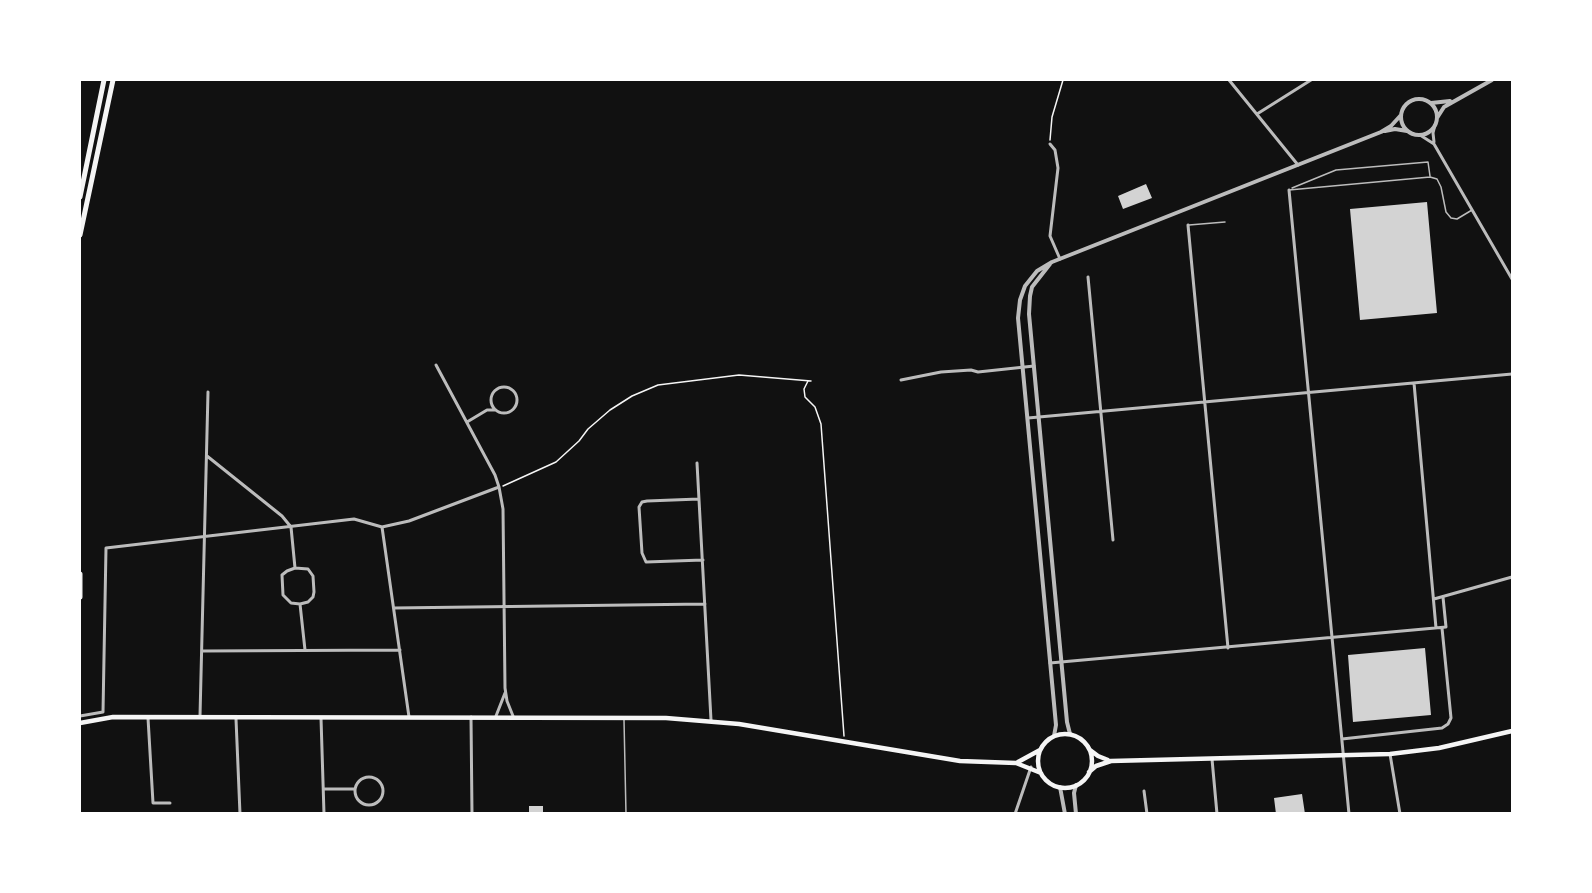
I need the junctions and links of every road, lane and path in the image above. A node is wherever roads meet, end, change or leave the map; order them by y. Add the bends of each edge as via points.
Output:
1 (104, 80) edge
2 (112, 80) edge
3 (1063, 80) edge
4 (1229, 80) edge
5 (1311, 80) edge
6 (1492, 80) edge
7 (1454, 100) junction
8 (1430, 103) junction
9 (1256, 114) junction
10 (1401, 115) junction
11 (1436, 123) junction
12 (1407, 131) junction
13 (1381, 132) junction
14 (1420, 135) junction
15 (1050, 144) joint
16 (1434, 144) junction
17 (1298, 165) junction
18 (1430, 177) junction
19 (1289, 190) junction
20 (80, 197) edge
21 (1472, 210) junction
22 (1225, 222) dead end
23 (1188, 225) joint
24 (80, 236) edge
25 (1060, 259) junction
26 (1052, 262) junction
27 (1088, 277) dead end
28 (1512, 279) edge
29 (436, 365) dead end
30 (1034, 366) junction
31 (1023, 368) junction
32 (1512, 374) edge
33 (901, 380) dead end
34 (1414, 383) junction
35 (208, 392) dead end
36 (1308, 393) junction
37 (492, 402) junction
38 (1205, 403) junction
39 (487, 410) junction
40 (496, 410) junction
41 (1100, 412) junction
42 (1039, 417) junction
43 (1028, 418) junction
44 (467, 422) junction
45 (207, 456) junction
46 (697, 463) dead end
47 (499, 487) junction
48 (699, 498) junction
49 (291, 527) junction
50 (382, 527) junction
51 (205, 536) junction
52 (1113, 540) dead end
53 (703, 560) junction
54 (296, 568) junction
55 (80, 574) edge
56 (1512, 577) edge
57 (80, 597) edge
58 (1443, 597) junction
59 (1434, 599) junction
60 (300, 604) junction
61 (705, 604) junction
62 (504, 607) junction
63 (394, 608) junction
64 (1436, 627) junction
65 (1444, 627) junction
66 (1332, 638) junction
67 (1228, 648) junction
68 (305, 650) junction
69 (400, 650) junction
70 (203, 651) junction
71 (1061, 662) junction
72 (1050, 663) junction
73 (506, 688) junction
74 (80, 716) edge
75 (495, 716) junction
76 (513, 716) junction
77 (624, 716) junction
78 (410, 717) junction
79 (471, 717) junction
80 (148, 718) junction
81 (200, 718) junction
82 (236, 718) junction
83 (321, 718) junction
84 (711, 720) junction
85 (80, 723) edge
86 (1512, 731) edge
87 (1070, 734) junction
88 (1054, 736) junction
89 (1342, 739) junction
90 (844, 742) junction
91 (1088, 748) junction
92 (1040, 750) junction
93 (1390, 754) junction
94 (1031, 756) junction
95 (1343, 756) junction
96 (1212, 759) junction
97 (1111, 760) junction
98 (1016, 763) junction
99 (1031, 767) junction
100 (1089, 772) junction
101 (1041, 773) junction
102 (1076, 785) junction
103 (1060, 787) junction
104 (324, 789) junction
105 (355, 789) junction
106 (1144, 791) dead end
107 (170, 802) dead end
108 (240, 813) edge
109 (324, 813) edge
110 (472, 813) edge
111 (626, 813) edge
112 (1015, 813) edge
113 (1065, 813) edge
114 (1076, 813) edge
115 (1147, 813) edge
116 (1217, 813) edge
117 (1349, 813) edge
118 (1400, 813) edge

1 - 20 highway
2 - 24 highway
3 - 15 path via 1052,117
4 - 9 street
5 - 9 street
6 - 7 street
7 - 8 street
7 - 11 street via 1441,110
8 - 10 street via 1414,100 1405,105
8 - 11 street via 1436,112
9 - 17 street
10 - 12 street via 1401,124
10 - 13 street
11 - 14 street
11 - 16 street
12 - 13 street
12 - 14 street
13 - 17 street
14 - 16 street
15 - 25 street via 1058,168 1050,236
16 - 21 street
17 - 25 street
18 - 19 lane
18 - 19 lane via 1428,162 1336,170
18 - 21 lane via 1437,179 1451,218 1457,219
19 - 36 street
21 - 28 street
22 - 23 lane
23 - 38 street
25 - 26 street
26 - 30 street via 1034,282 1030,296
26 - 31 street via 1032,276 1022,293 1018,318
27 - 41 street
29 - 44 street
30 - 31 street
30 - 42 street
31 - 33 street via 941,372
31 - 43 street
32 - 34 street
34 - 36 street
34 - 59 street
35 - 45 street
36 - 38 street
36 - 66 street
37 - 39 street
37 - 40 street
37 - 40 street via 493,393 500,388 508,387 515,393 517,402 513,409
38 - 41 street
38 - 67 street
39 - 40 street
39 - 44 street
41 - 42 street
41 - 52 street
42 - 43 street
42 - 71 street
43 - 72 street
44 - 47 street
45 - 49 street
45 - 51 street
46 - 48 street
47 - 50 street via 409,521
47 - 62 street
47 - 90 path via 556,462 610,410 658,385 739,375 809,381 805,397 815,407 821,424
48 - 53 street
48 - 53 street via 647,501 639,507 646,562
49 - 50 street via 354,519
49 - 51 street
49 - 54 street
50 - 63 street
51 - 70 street
51 - 74 street via 106,548 103,712
53 - 61 street
54 - 60 street via 308,570 312,576 313,597
54 - 60 street via 282,575 283,595 287,601
55 - 57 highway
56 - 58 street
58 - 59 street
58 - 65 street
59 - 64 street
60 - 68 street
61 - 62 street
61 - 84 street
62 - 63 street
62 - 73 street
63 - 69 street
64 - 65 street
64 - 66 street
65 - 89 street via 1451,718 1448,724 1442,728
66 - 67 street
66 - 89 street
67 - 71 street
68 - 69 street
68 - 70 street
69 - 78 street
70 - 81 street
71 - 72 street
71 - 87 street
72 - 88 street
73 - 75 street
73 - 76 street
75 - 76 main road
75 - 79 main road
76 - 77 main road
77 - 84 main road
77 - 111 lane
78 - 79 main road
78 - 83 main road
79 - 110 street
80 - 81 main road
80 - 85 main road via 102,718
80 - 107 street via 153,803
81 - 82 main road
82 - 83 main road
82 - 108 street
83 - 104 street
84 - 90 main road
86 - 93 main road via 1439,748
87 - 88 main road
87 - 91 main road
88 - 92 main road
89 - 95 street
90 - 98 main road via 960,761
91 - 97 main road
91 - 100 main road
92 - 94 main road
92 - 101 main road
93 - 95 main road
93 - 118 street
94 - 98 main road
94 - 99 main road
95 - 96 main road
95 - 117 street
96 - 97 main road
96 - 116 street
97 - 100 main road
98 - 99 main road
99 - 101 main road
99 - 112 street
100 - 102 main road
101 - 103 main road
102 - 103 main road
102 - 114 street
103 - 113 street
104 - 105 street
104 - 109 street
105 - 105 street via 362,779 370,777 381,784 383,792 380,801 366,805 358,800
106 - 115 street

